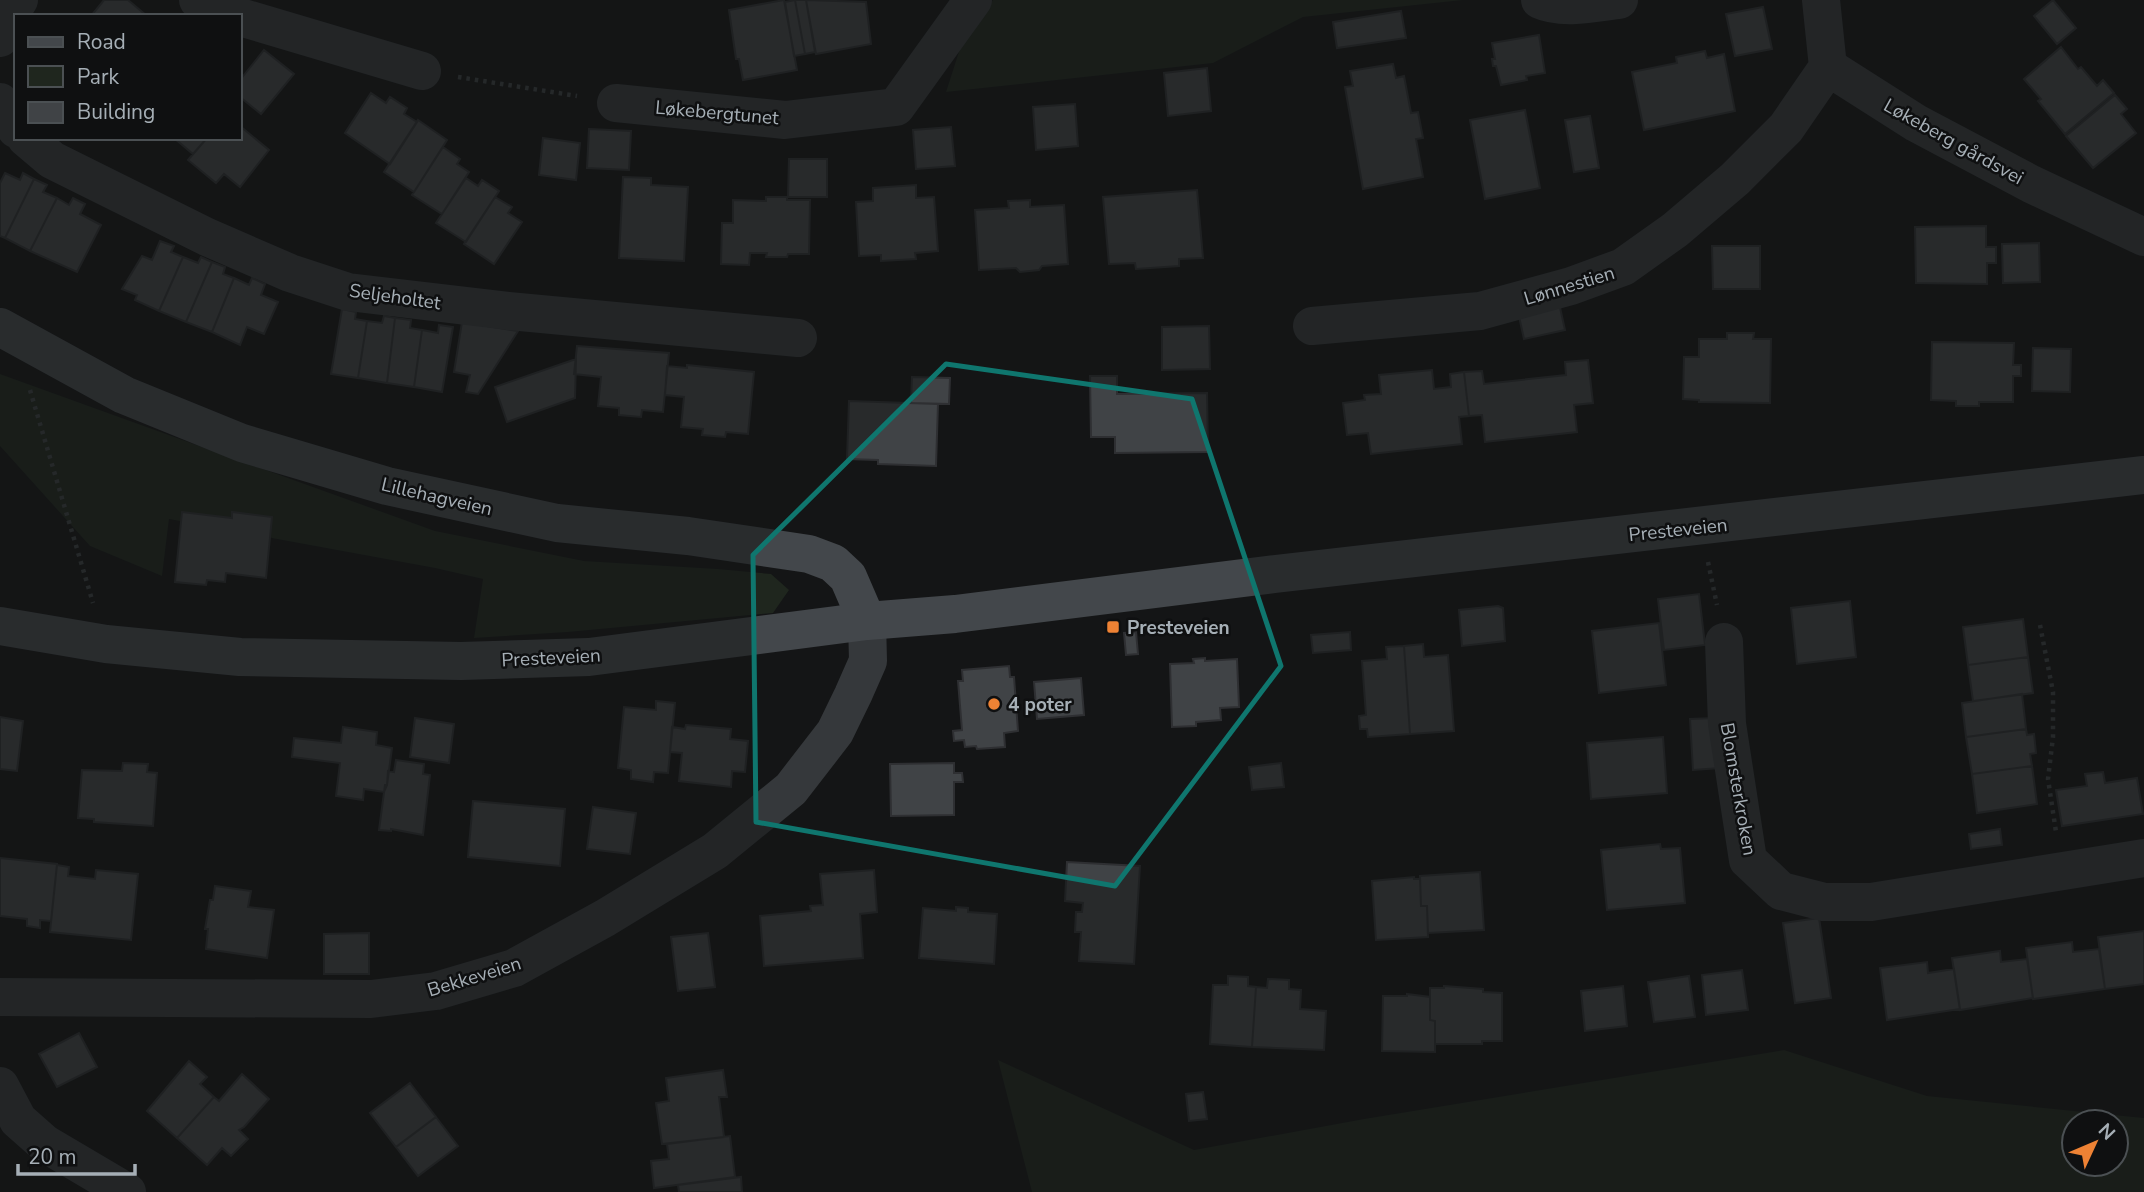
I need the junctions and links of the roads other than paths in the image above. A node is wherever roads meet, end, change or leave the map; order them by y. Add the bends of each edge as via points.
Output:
1 (19, 0) edge
2 (198, 0) edge
3 (973, 0) edge
4 (1540, 0) edge
5 (1619, 0) edge
6 (1821, 0) edge
7 (233, 14) edge
8 (242, 17) edge
9 (0, 38) edge
10 (1828, 67) junction
11 (422, 71) road end
12 (0, 102) edge
13 (616, 103) road end
14 (14, 126) edge
15 (28, 140) edge
16 (2144, 237) edge
17 (1312, 326) dead end
18 (0, 327) edge
19 (798, 338) dead end
20 (2144, 475) edge
21 (867, 621) junction
22 (0, 626) edge
23 (1724, 642) road end
24 (2144, 858) edge
25 (0, 997) edge
26 (0, 1086) edge
27 (127, 1192) edge

1 - 9 street
2 - 7 street
3 - 13 street, Løkebergtunet via 896,107 785,120
4 - 5 street via 1591,4
6 - 10 street
8 - 11 street
10 - 16 street, Løkeberg gårdsvei via 1916,123
10 - 17 street, Lønnestien via 1786,128 1735,179 1623,267 1480,311
12 - 14 street
15 - 19 street, Seljeholtet via 52,160 207,237 348,292
18 - 21 main road, Lillehagveien via 124,395 230,439 387,486 557,523 809,554 833,563 848,577
20 - 21 main road, Presteveien
21 - 22 main road, Presteveien via 589,657 461,662 240,657 106,644
21 - 25 street, Bekkeveien via 868,661 853,695 835,732 791,789 715,850 514,968 436,991 371,999
23 - 24 street, Blomsterkroken via 1727,724 1748,860 1781,891 1824,902 1871,902
26 - 27 street via 18,1120 44,1143

